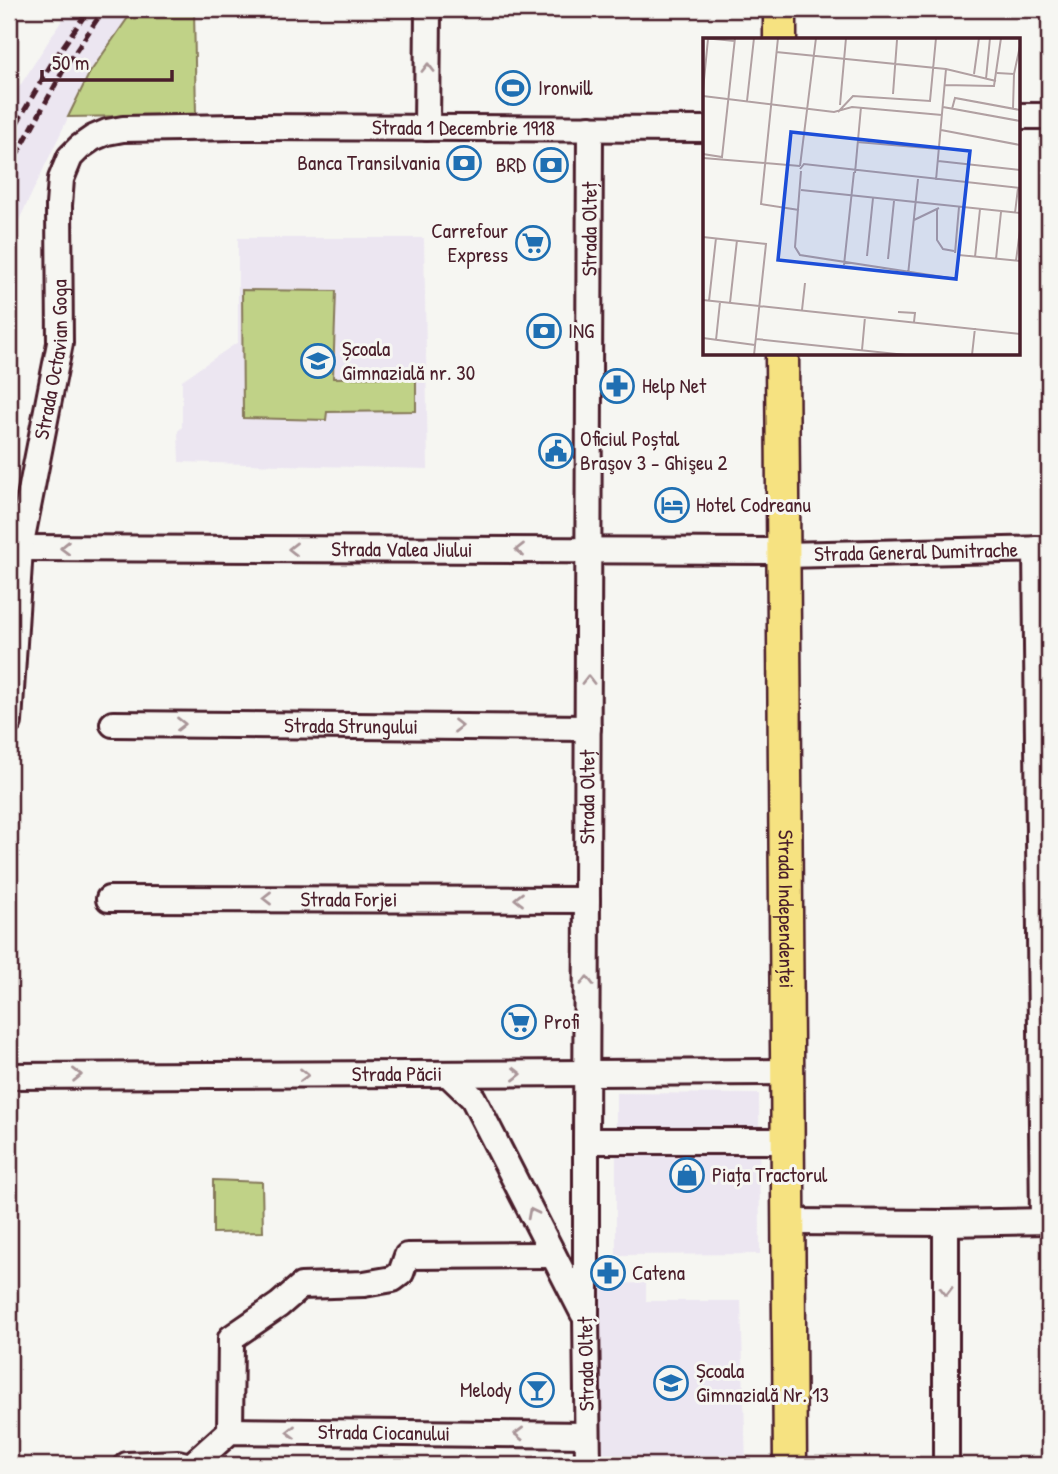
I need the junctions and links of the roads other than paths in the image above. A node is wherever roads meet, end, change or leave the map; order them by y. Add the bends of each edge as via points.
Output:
1 (428, 9) edge
2 (780, 9) edge
3 (780, 38) edge
4 (1020, 116) edge
5 (1049, 116) edge
6 (222, 127) joint
7 (427, 128) junction
8 (590, 128) junction
9 (703, 129) edge
10 (782, 355) edge
11 (20, 548) junction
12 (1043, 549) edge
13 (589, 551) junction
14 (783, 553) junction
15 (9, 722) edge
16 (113, 724) dead end
17 (588, 728) junction
18 (109, 899) dead end
19 (587, 900) junction
20 (787, 1072) junction
21 (449, 1074) junction
22 (586, 1074) junction
23 (9, 1076) edge
24 (586, 1141) junction
25 (788, 1141) junction
26 (1046, 1221) edge
27 (789, 1222) junction
28 (946, 1223) junction
29 (553, 1255) junction
30 (586, 1318) junction
31 (230, 1431) junction
32 (587, 1435) junction
33 (127, 1465) edge
34 (186, 1465) edge
35 (192, 1465) edge
36 (587, 1465) edge
37 (790, 1465) edge
38 (946, 1465) edge

7 -> 1 street
2 - 3 main road
4 - 5 street
6 - 7 street, Strada 1 Decembrie 1918
6 - 11 street, Strada Octavian Goga via 107,132 70,158 61,178 59,205 60,342
7 - 8 street, Strada 1 Decembrie 1918
8 - 9 street, Strada 1 Decembrie 1918
8 - 13 street, Strada Olteț
10 - 14 main road, Strada Independenței
13 -> 11 street, Strada Valea Jiului
11 - 15 street, Strada Octavian Goga
12 - 14 street, Strada General Dumitrache
12 - 26 street
13 - 14 street, Strada Valea Jiului
17 -> 13 street, Strada Olteț
14 - 20 main road, Strada Independenței
16 -> 17 street, Strada Strungului
17 - 19 street, Strada Olteț
19 -> 18 street, Strada Forjei
22 -> 19 street, Strada Olteț
20 - 22 street, Strada Păcii
20 - 25 main road, Strada Independenței
21 -> 22 street, Strada Păcii
23 -> 21 street, Strada Păcii
29 -> 21 street via 473,1098
22 - 24 street, Strada Olteț
24 - 25 street
24 - 30 street, Strada Olteț
25 - 27 main road, Strada Independenței
26 - 28 street
27 - 28 street
27 - 37 main road, Strada Independenței
28 -> 38 street
29 - 30 street
29 - 31 street via 407,1256 401,1273 393,1279 301,1286 231,1338
30 - 32 street, Strada Olteț
32 -> 31 street, Strada Ciocanului
31 - 35 street
32 - 36 street, Strada Olteț
33 - 34 street

